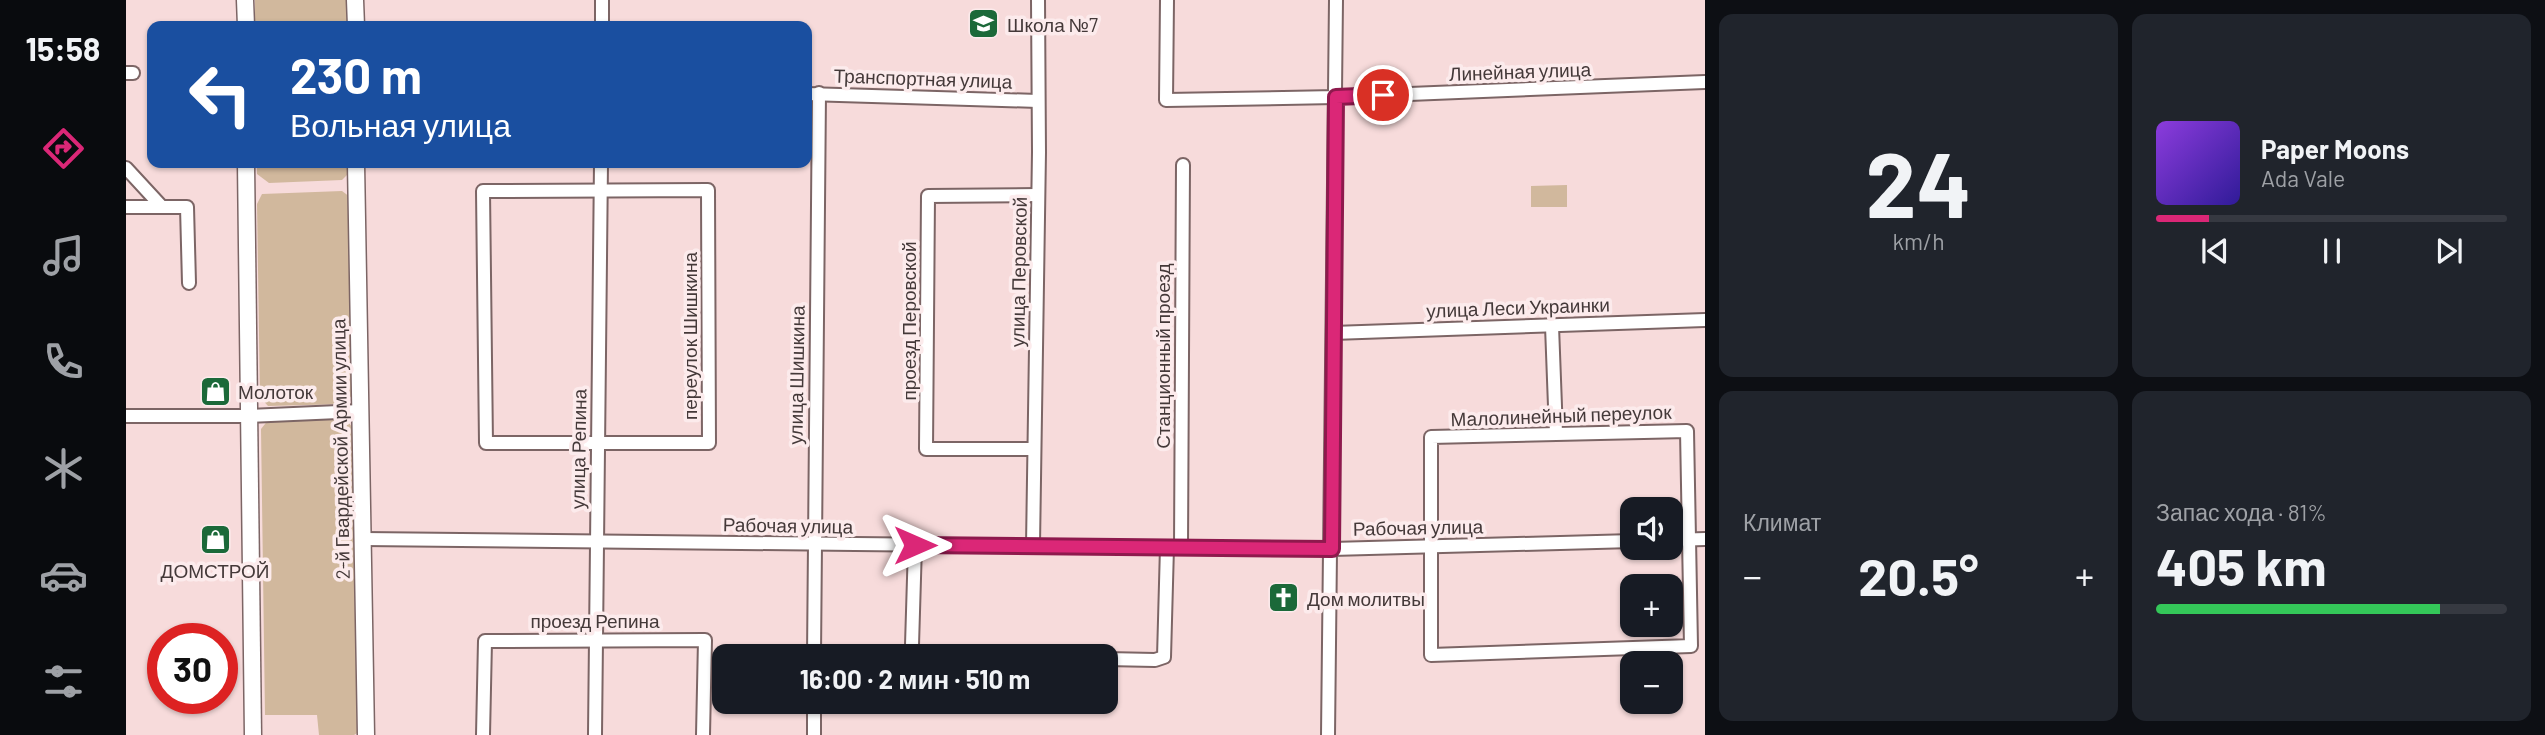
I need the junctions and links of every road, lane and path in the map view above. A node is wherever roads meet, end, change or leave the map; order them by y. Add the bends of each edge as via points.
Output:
1 (245, 0) edge
2 (355, 0) edge
3 (603, 0) edge
4 (1038, 0) edge
5 (1167, 0) edge
6 (1336, 0) edge
7 (246, 21) edge
8 (356, 21) edge
9 (602, 21) edge
10 (1705, 82) edge
11 (813, 93) edge
12 (1336, 97) junction
13 (1038, 101) junction
14 (1183, 165) dead end
15 (126, 168) edge
16 (246, 168) edge
17 (356, 168) edge
18 (601, 168) edge
19 (600, 191) junction
20 (1038, 195) junction
21 (126, 207) edge
22 (162, 207) junction
23 (189, 283) dead end
24 (1705, 320) edge
25 (1552, 326) junction
26 (1333, 333) junction
27 (361, 411) junction
28 (126, 416) edge
29 (250, 416) junction
30 (1556, 433) junction
31 (597, 443) junction
32 (1034, 449) junction
33 (363, 539) junction
34 (1705, 539) edge
35 (1683, 540) edge
36 (1690, 540) junction
37 (597, 541) junction
38 (1620, 541) edge
39 (814, 545) junction
40 (915, 545) junction
41 (1033, 545) junction
42 (1433, 546) junction
43 (1167, 547) junction
44 (1181, 547) junction
45 (1332, 549) junction
46 (596, 639) junction
47 (814, 644) edge
48 (912, 644) edge
49 (1118, 660) edge
50 (814, 714) edge
51 (253, 735) edge
52 (366, 735) edge
53 (483, 735) edge
54 (595, 735) edge
55 (704, 735) edge
56 (814, 735) edge
57 (1328, 735) edge

1 - 7 main road
2 - 8 main road
3 - 9 street
4 - 13 street, улица Перовской
5 - 12 street, Линейная улица via 1166,100
6 - 12 street
10 - 12 street, Линейная улица
11 - 13 street, Транспортная улица
11 - 39 street, улица Шишкина
12 - 26 street
13 - 20 street, улица Перовской
14 - 44 street, Станционный проезд
15 - 22 street
16 - 29 main road
17 - 27 main road, 2-й Гвардейской Армии улица
18 - 19 street, улица Репина
19 - 31 street, улица Репина
19 - 31 street, переулок Шишкина via 708,190 709,443
19 - 31 street, переулок Шишкина via 484,191 486,443
20 - 32 street, улица Перовской
20 - 32 street, проезд Перовской via 928,196 926,449
21 - 22 street
22 - 23 street via 187,207
24 - 25 street, улица Леси Украинки
25 - 26 street, улица Леси Украинки
25 - 30 street
26 - 45 street
27 - 29 street
27 - 33 main road, 2-й Гвардейской Армии улица
28 - 29 street
29 - 51 main road
30 - 36 street, Малолинейный переулок via 1687,430
30 - 42 street, Малолинейный переулок via 1431,438
31 - 37 street, улица Репина
32 - 41 street, улица Перовской
33 - 37 street, Рабочая улица
33 - 52 main road, 2-й Гвардейской Армии улица
34 - 36 street
35 - 36 street
36 - 42 street, Малолинейный переулок via 1691,646 1431,655
37 - 39 street, Рабочая улица
37 - 46 street, улица Репина
38 - 42 street, Рабочая улица
39 - 40 street, Рабочая улица
39 - 47 street, улица Шишкина
40 - 41 street, Рабочая улица
40 - 48 street
41 - 43 street, Рабочая улица
42 - 45 street, Рабочая улица
43 - 44 street, Рабочая улица
43 - 49 street via 1164,657
44 - 45 street, Рабочая улица
45 - 57 street
46 - 53 street, проезд Репина via 485,640
46 - 54 street, улица Репина
46 - 55 street, проезд Репина via 705,640
50 - 56 street

